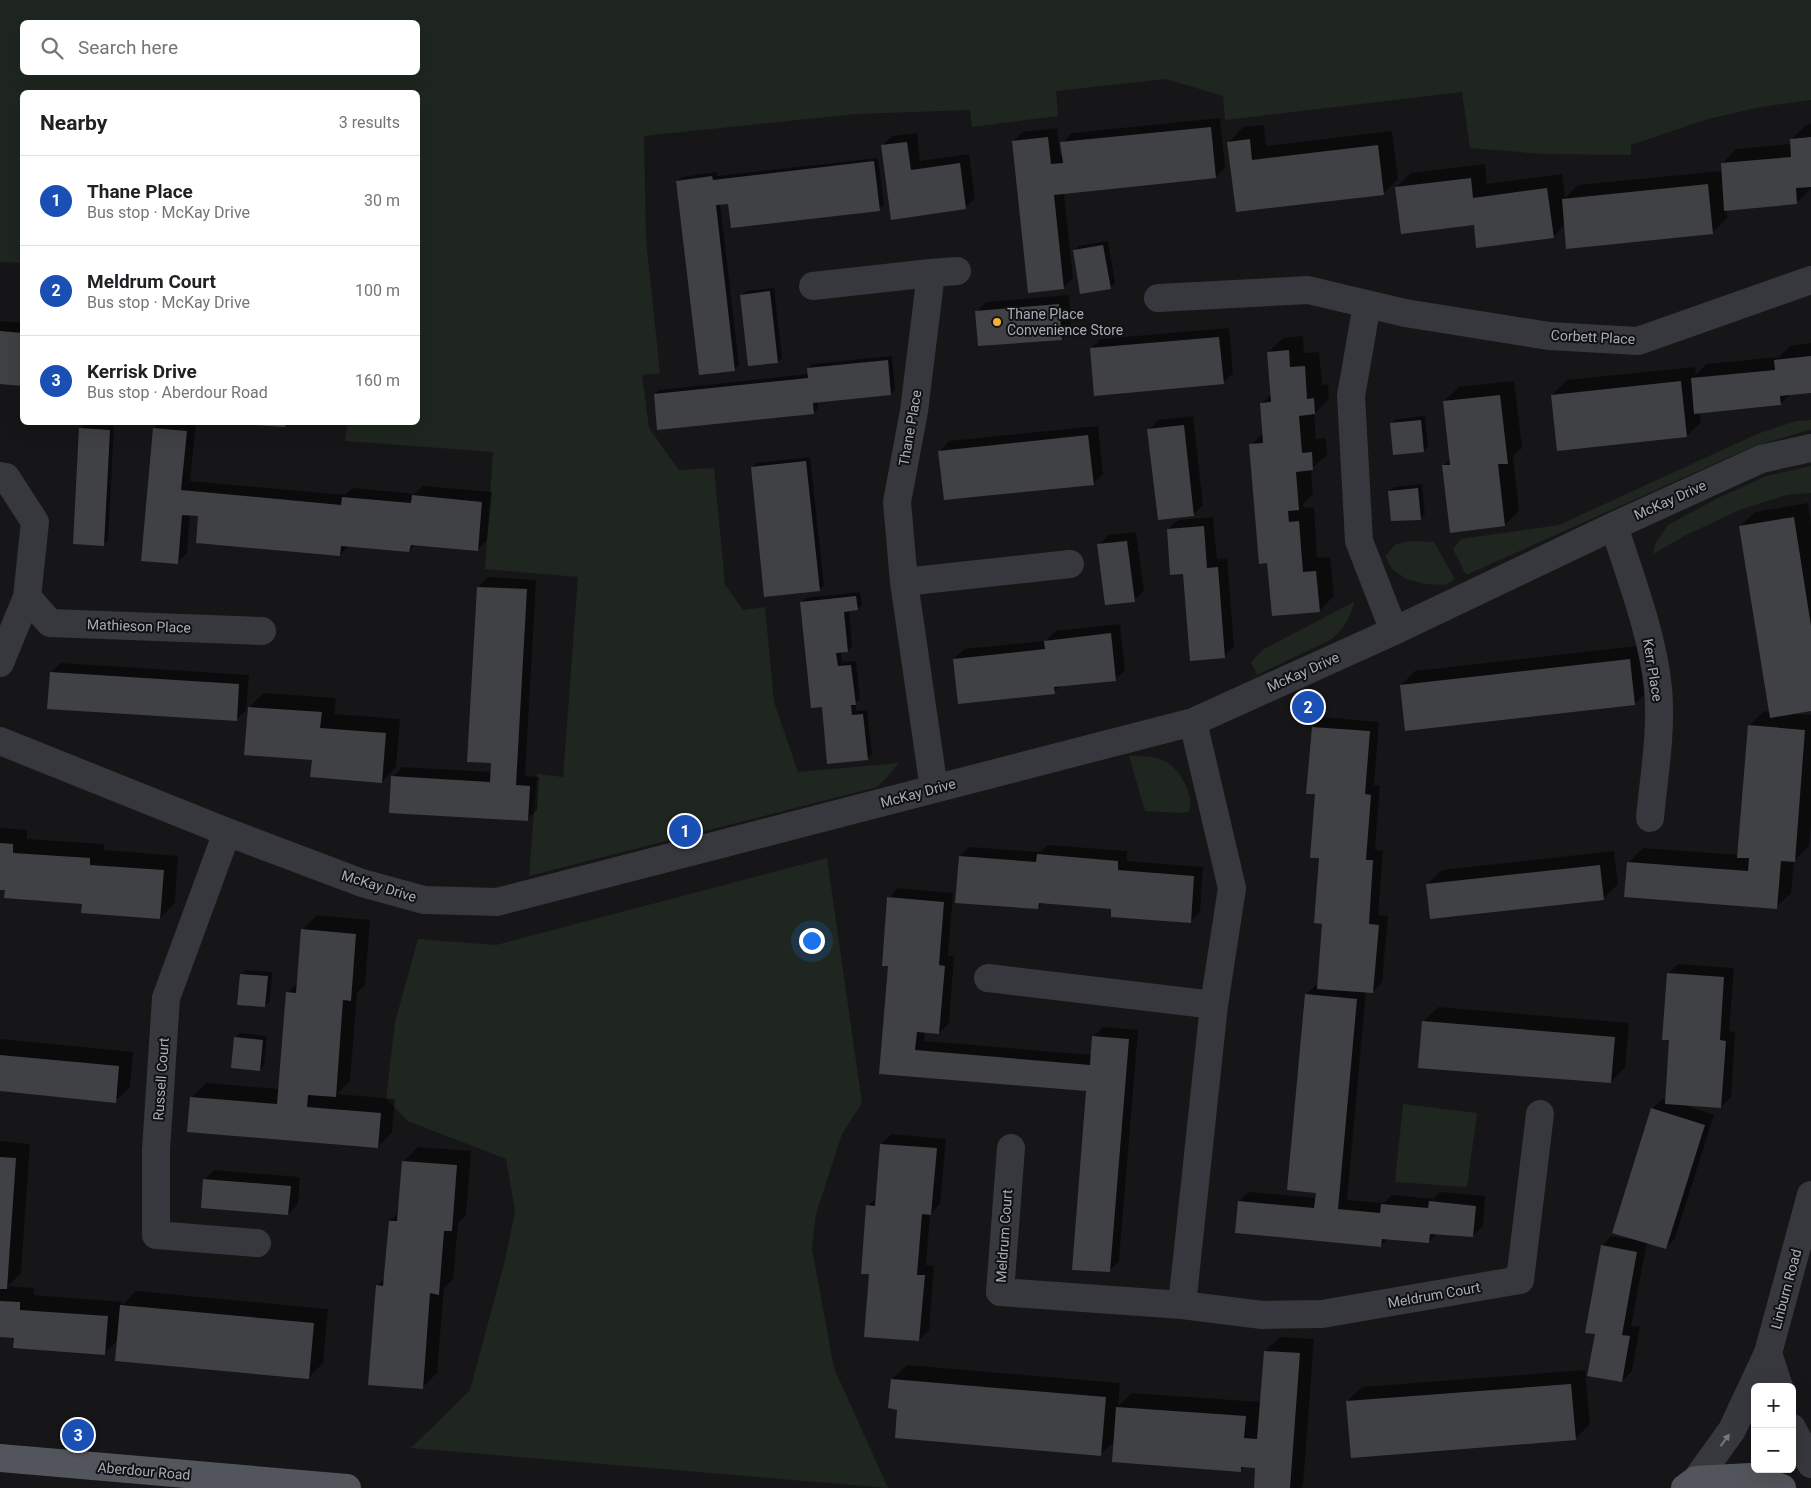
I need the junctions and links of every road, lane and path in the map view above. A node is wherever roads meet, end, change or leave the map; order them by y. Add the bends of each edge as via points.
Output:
1 (1811, 280) edge
2 (812, 286) dead end
3 (1158, 298) dead end
4 (1367, 304) junction
5 (1811, 448) edge
6 (0, 476) edge
7 (1614, 526) junction
8 (1070, 564) dead end
9 (904, 582) junction
10 (27, 597) junction
11 (262, 631) dead end
12 (1394, 631) junction
13 (0, 662) edge
14 (1193, 722) junction
15 (0, 741) edge
16 (934, 789) junction
17 (1650, 818) dead end
18 (226, 832) junction
19 (988, 978) dead end
20 (1214, 1005) junction
21 (1540, 1114) dead end
22 (1011, 1148) dead end
23 (1811, 1195) edge
24 (258, 1243) dead end
25 (1182, 1305) junction
26 (1768, 1353) junction
27 (1778, 1383) edge
28 (1796, 1437) edge
29 (0, 1458) edge
30 (1811, 1464) edge
31 (1691, 1484) edge
32 (347, 1488) edge
33 (1782, 1488) edge

1 - 4 street, Corbett Place via 1638,340 1550,336
2 - 9 street, Thane Place via 944,272 897,502
3 - 4 street, Corbett Place via 1308,290
4 - 12 street via 1351,396 1359,541
5 - 7 street, McKay Drive via 1761,459
6 - 10 street via 6,477 35,522
7 - 12 street, McKay Drive
7 - 17 street, Kerr Place via 1647,633 1658,687 1660,726
8 - 9 street
9 - 16 street, Thane Place
10 - 11 street, Mathieson Place via 50,623
10 - 13 street
12 - 14 street, McKay Drive
14 - 16 street, McKay Drive
14 - 20 street via 1232,888
15 - 18 street, McKay Drive
16 - 18 street, McKay Drive via 498,902 424,900 362,882
18 - 24 street, Russell Court via 166,998 156,1150 156,1235
19 - 20 street
20 - 25 street
21 - 25 street, Meldrum Court via 1520,1280 1322,1314 1262,1314
22 - 25 street, Meldrum Court via 1000,1292
23 - 26 street, Linburn Road
26 - 27 street
31 -> 26 street, Linburn Road via 1732,1430
28 - 30 street
29 - 32 main road, Aberdour Road
31 - 33 main road via 1750,1477

